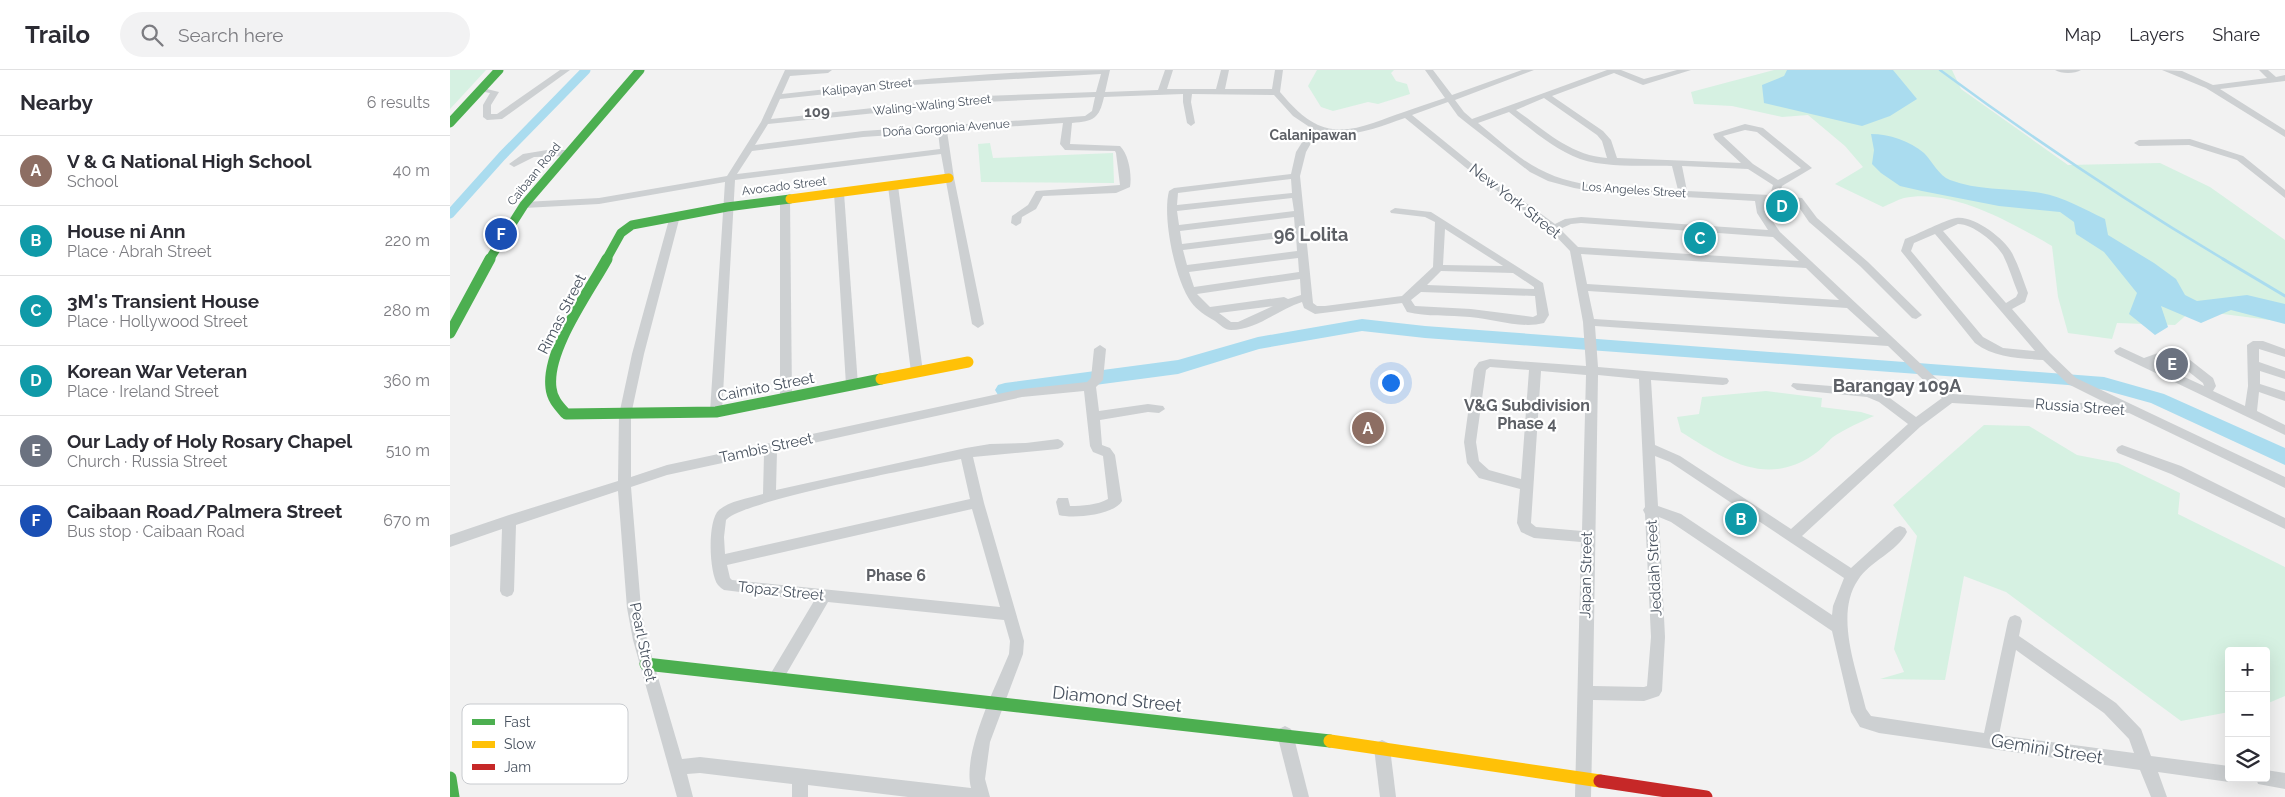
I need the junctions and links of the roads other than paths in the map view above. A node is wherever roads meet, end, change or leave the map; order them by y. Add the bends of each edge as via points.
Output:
1 (499, 70) edge
2 (566, 70) edge
3 (640, 70) edge
4 (828, 70) edge
5 (1106, 70) edge
6 (1169, 70) edge
7 (1225, 70) edge
8 (1279, 70) edge
9 (1429, 70) edge
10 (1496, 70) edge
11 (1530, 70) edge
12 (1615, 70) edge
13 (1688, 70) edge
14 (2060, 70) edge
15 (2077, 70) edge
16 (2166, 70) edge
17 (2263, 70) edge
18 (2176, 71) edge
19 (788, 72) edge
20 (1508, 78) junction
21 (2285, 78) edge
22 (2275, 80) junction
23 (2210, 88) junction
24 (482, 89) junction
25 (1188, 91) junction
26 (1220, 91) junction
27 (1162, 92) junction
28 (1276, 92) junction
29 (1100, 95) junction
30 (1545, 95) junction
31 (777, 97) junction
32 (1448, 98) junction
33 (1510, 109) junction
34 (1405, 114) junction
35 (1068, 120) junction
36 (765, 122) junction
37 (1471, 122) junction
38 (2265, 122) junction
39 (2285, 122) edge
40 (450, 123) edge
41 (1191, 123) dead end
42 (942, 128) junction
43 (1315, 128) junction
44 (2284, 133) edge
45 (2139, 142) dead end
46 (751, 148) junction
47 (944, 151) junction
48 (569, 153) junction
49 (1613, 161) junction
50 (514, 164) dead end
51 (1677, 165) junction
52 (1750, 166) junction
53 (1295, 176) junction
54 (730, 178) junction
55 (949, 178) junction
56 (1778, 184) junction
57 (893, 186) junction
58 (840, 193) junction
59 (1683, 193) junction
60 (1296, 195) junction
61 (2285, 195) edge
62 (1759, 198) junction
63 (1774, 198) junction
64 (785, 199) junction
65 (524, 205) junction
66 (727, 206) junction
67 (1172, 209) junction
68 (1395, 211) dead end
69 (1299, 213) junction
70 (675, 216) junction
71 (1440, 221) junction
72 (1016, 223) dead end
73 (1175, 228) junction
74 (1554, 228) junction
75 (625, 229) joint
76 (1937, 230) junction
77 (1300, 232) junction
78 (1776, 234) junction
79 (1178, 248) junction
80 (1575, 250) junction
81 (1302, 254) junction
82 (1807, 265) junction
83 (1438, 268) junction
84 (1184, 269) junction
85 (1517, 270) junction
86 (1304, 275) junction
87 (1583, 286) junction
88 (1420, 288) junction
89 (1191, 291) junction
90 (1539, 293) junction
91 (1306, 297) junction
92 (1292, 299) junction
93 (1405, 299) junction
94 (1849, 304) junction
95 (2006, 308) junction
96 (1209, 311) junction
97 (1916, 315) dead end
98 (1588, 322) junction
99 (978, 324) dead end
100 (450, 333) edge
101 (1890, 342) junction
102 (1100, 349) dead end
103 (2120, 351) dead end
104 (2285, 353) edge
105 (2046, 356) junction
106 (968, 362) dead end
107 (2144, 362) junction
108 (2254, 364) junction
109 (1535, 366) junction
110 (1591, 370) junction
111 (917, 372) junction
112 (1645, 375) junction
113 (2285, 375) edge
114 (1723, 381) dead end
115 (852, 385) junction
116 (1090, 386) junction
117 (1797, 386) dead end
118 (2254, 386) junction
119 (2205, 393) junction
120 (2096, 394) junction
121 (2285, 397) edge
122 (786, 398) junction
123 (1950, 398) junction
124 (2095, 408) junction
125 (1159, 409) dead end
126 (2132, 411) junction
127 (716, 412) junction
128 (566, 414) joint
129 (2250, 414) junction
130 (625, 415) junction
131 (1095, 416) junction
132 (1916, 424) junction
133 (2285, 430) edge
134 (1058, 444) dead end
135 (1648, 447) junction
136 (771, 448) junction
137 (2122, 450) dead end
138 (966, 453) junction
139 (2285, 483) edge
140 (624, 484) junction
141 (1526, 485) junction
142 (769, 498) junction
143 (1063, 502) dead end
144 (977, 503) junction
145 (1650, 510) junction
146 (509, 520) junction
147 (2285, 524) edge
148 (1900, 532) dead end
149 (1792, 536) junction
150 (1587, 537) junction
151 (450, 541) edge
152 (719, 561) junction
153 (1852, 576) junction
154 (507, 591) dead end
155 (824, 596) junction
156 (1010, 614) junction
157 (2014, 621) dead end
158 (1839, 627) junction
159 (2012, 640) junction
160 (646, 664) junction
161 (776, 678) junction
162 (1585, 694) junction
163 (997, 704) junction
164 (1285, 734) junction
165 (1990, 740) junction
166 (1382, 748) junction
167 (2146, 764) junction
168 (676, 767) junction
169 (2225, 774) edge
170 (800, 777) junction
171 (450, 778) edge
172 (1583, 779) junction
173 (2270, 779) edge
174 (2285, 781) edge
175 (453, 797) edge
176 (685, 797) edge
177 (800, 797) edge
178 (978, 797) edge
179 (982, 797) edge
180 (1301, 797) edge
181 (1388, 797) edge
182 (1583, 797) edge
183 (1706, 797) edge
184 (2159, 797) edge

1 - 24 main road
2 - 24 street via 499,118 487,117 487,105 495,92
3 - 48 main road, Caibaan Road
4 - 19 street
5 - 29 street, Doña Gorgonia Avenue
5 - 31 street, Kalipayan Street via 911,82
6 - 27 street
7 - 26 street
8 - 28 street
9 - 32 street, Los Angeles Street
10 - 20 street
11 - 20 street
12 - 13 street via 1643,82
12 - 30 street
14 - 15 street
16 - 18 street
17 - 22 street
18 - 23 street
19 - 31 street
20 - 32 street
21 - 22 street
22 - 23 street
23 - 38 street
24 - 40 main road
25 - 26 street, Waling-Waling Street
25 - 27 street, Waling-Waling Street
25 - 41 street
26 - 28 street, Waling-Waling Street
27 - 29 street, Waling-Waling Street
28 - 43 street
29 - 35 street, Doña Gorgonia Avenue via 1094,116
29 - 36 street, Waling-Waling Street via 984,98
30 - 33 street
30 - 49 street via 1600,133
31 - 36 street
32 - 34 street
32 - 37 street, Los Angeles Street
33 - 37 street
33 - 49 street via 1570,152 1588,159
34 - 43 street via 1347,133
34 - 74 street, New York Street
35 - 42 street, Doña Gorgonia Avenue
35 - 72 street via 1065,144 1068,148 1120,150 1124,160 1125,186 1116,190 1039,193 1032,207 1017,216
36 - 46 street
37 - 59 street, Los Angeles Street via 1533,170 1551,179 1598,189
38 - 39 street
38 - 44 street
42 - 46 street, Doña Gorgonia Avenue
42 - 47 street
43 - 53 street via 1301,152
45 - 61 street via 2190,142 2240,158
46 - 54 street
47 - 54 street
47 - 55 street
48 - 50 street via 532,153 522,156
48 - 65 main road, Caibaan Road
49 - 51 street
51 - 52 street
51 - 59 street
52 - 56 street
52 - 56 street via 1718,134 1753,126 1807,168
53 - 60 street
53 - 67 street via 1174,190
54 - 65 street via 599,201
54 - 66 street
55 - 57 main road, Avocado Street
55 - 99 street
56 - 63 street
57 - 58 main road, Avocado Street
57 - 111 street
58 - 64 main road, Avocado Street
58 - 115 street
59 - 62 street, Los Angeles Street
60 - 67 street
60 - 69 street
62 - 63 street, Los Angeles Street
62 - 78 street via 1762,213
63 - 97 street, Los Angeles Street via 1800,200 1813,220 1852,252
64 - 66 main road, Avocado Street
64 - 122 street
65 - 100 main road, Caibaan Road via 482,272
66 - 70 main road, Avocado Street
66 - 127 street
67 - 73 street
68 - 71 street via 1427,214
69 - 73 street
69 - 77 street
70 - 75 main road, Avocado Street
70 - 130 street, Pearl Street
71 - 83 street
71 - 85 street
73 - 79 street
74 - 78 street via 1581,220
74 - 80 street, New York Street
75 - 128 main road, Rimas Street via 552,362 555,404
76 - 95 street
76 - 95 street via 1956,220 1972,224 2007,253 2024,293 2021,299
76 - 105 street via 1909,242 1906,251 1979,340 1999,352
77 - 79 street
77 - 81 street
78 - 82 street
79 - 84 street
80 - 82 street
80 - 87 street, New York Street
81 - 84 street
81 - 86 street
82 - 94 street
83 - 85 street
83 - 88 street
84 - 89 street
85 - 90 street via 1538,285
86 - 89 street
86 - 91 street
87 - 94 street
87 - 98 street, New York Street
88 - 90 street
88 - 93 street
89 - 96 street
90 - 93 street via 1543,315 1540,320 1533,321 1412,309
91 - 92 street
91 - 93 street via 1308,305 1315,310
92 - 96 street
92 - 96 street via 1234,327
94 - 101 street
95 - 105 street
98 - 101 street
98 - 110 street, New York Street
101 - 123 street
102 - 116 street via 1097,380
103 - 107 street
104 - 108 street via 2253,345
105 - 120 street via 2072,381
106 - 111 main road, Caimito Street
107 - 119 street
107 - 119 street via 2172,352 2209,381 2210,386
108 - 113 street
108 - 118 street
109 - 110 street
109 - 141 street
109 - 141 street via 1483,365 1470,442 1473,463 1484,474
110 - 112 street
110 - 150 street, Japan Street
111 - 115 main road, Caimito Street
112 - 114 street
112 - 135 street, Jeddah Street
115 - 122 main road, Caimito Street
116 - 131 street
116 - 136 street, Tambis Street via 1022,394
117 - 132 street via 1868,393 1883,399
118 - 121 street
118 - 129 street
119 - 129 street
120 - 124 street via 2098,403
120 - 126 street
122 - 127 main road, Caimito Street
123 - 124 street, Russia Street
123 - 132 street
124 - 126 street, Russia Street
125 - 131 street
126 - 139 street, Russia Street
127 - 130 main road, Caimito Street
128 - 130 main road, Caimito Street
129 - 133 street
130 - 140 street, Pearl Street
131 - 143 street via 1096,446 1109,454 1115,501 1106,506 1070,512 1064,511
132 - 149 street
134 - 138 street, Topaz Street
135 - 145 street, Jeddah Street
135 - 149 street via 1675,459
136 - 140 street, Tambis Street via 667,470
136 - 142 street
137 - 147 street via 2176,470
138 - 142 street, Topaz Street
138 - 144 street
140 - 146 street, Tambis Street
140 - 160 street, Pearl Street via 634,608
141 - 150 street via 1526,528 1534,532
142 - 152 street, Topaz Street via 723,514 718,523
144 - 152 street
144 - 156 street
145 - 158 street via 1676,518
145 - 162 street, Jeddah Street via 1658,637 1654,691 1644,694
146 - 151 street, Tambis Street
146 - 154 street
148 - 153 street
149 - 153 street
150 - 162 street, Japan Street
152 - 155 street, Topaz Street via 723,582 729,586
153 - 158 street via 1840,606
155 - 156 street, Topaz Street
155 - 161 street
156 - 163 street via 1017,641 1016,654
157 - 159 street
158 - 165 street, Gemini Street via 1855,698 1866,722
159 - 165 street
159 - 167 street via 2124,720 2135,734
160 - 161 main road, Diamond Street
160 - 168 street, Pearl Street
161 - 163 main road, Diamond Street
162 - 172 street, Japan Street
163 - 164 main road, Diamond Street
163 - 179 street via 978,761 977,778
164 - 166 main road, Diamond Street
164 - 180 street
165 - 167 street, Gemini Street
166 - 172 main road, Diamond Street
166 - 181 street
167 - 169 street, Gemini Street
167 - 184 street
168 - 170 street via 700,765
168 - 176 street, Pearl Street
170 - 177 street
170 - 178 street
171 - 175 main road
172 - 182 street, Japan Street
172 - 183 main road, Diamond Street
173 - 174 street

